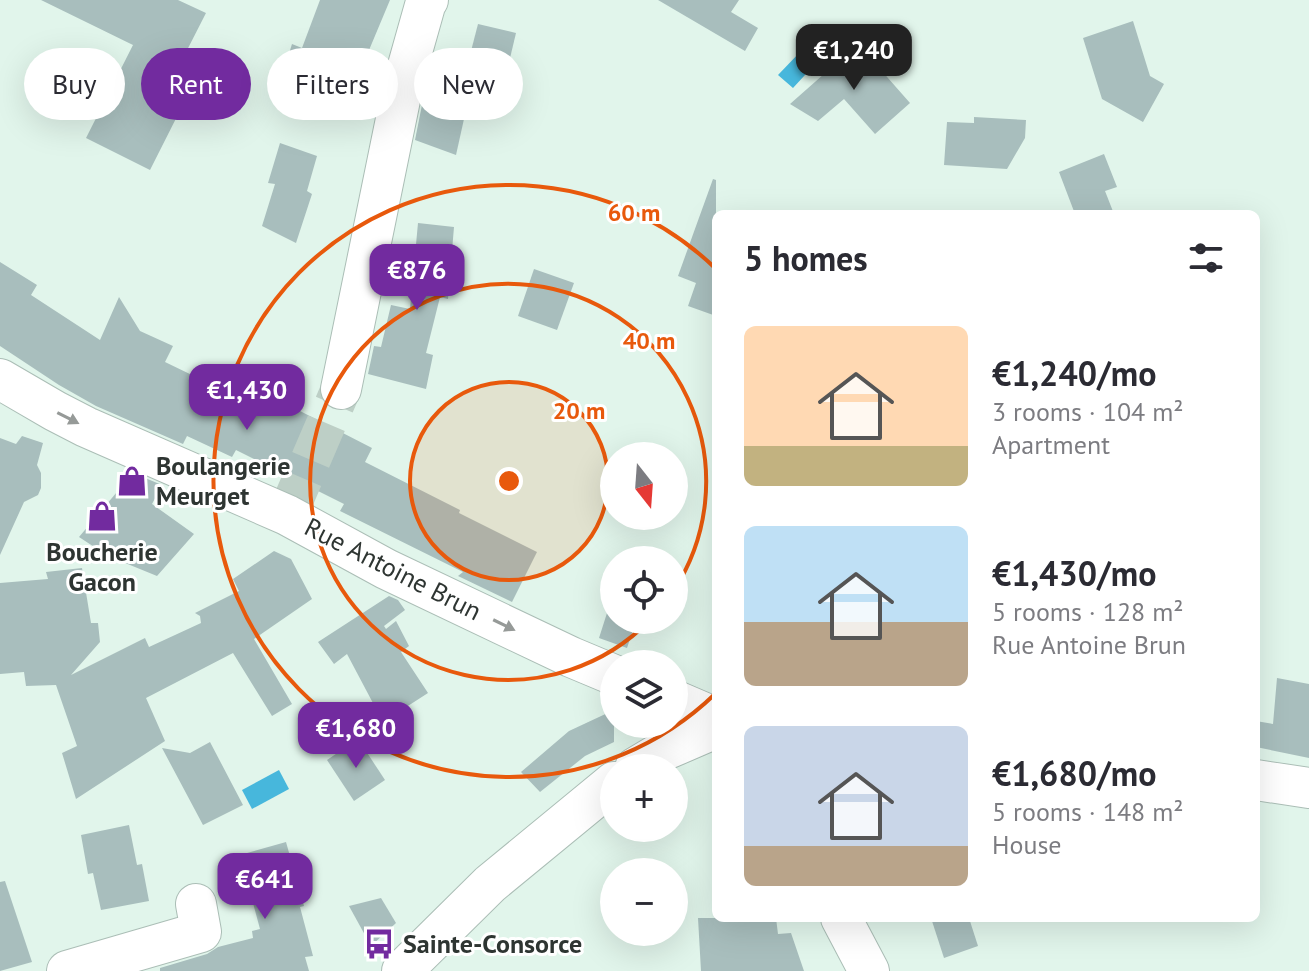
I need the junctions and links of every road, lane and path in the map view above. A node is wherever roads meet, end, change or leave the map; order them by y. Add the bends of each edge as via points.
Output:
1 (428, 0) edge
2 (0, 379) edge
3 (341, 389) tunnel mouth
4 (600, 669) edge
5 (688, 706) edge
6 (712, 716) edge
7 (712, 730) edge
8 (658, 754) edge
9 (1260, 781) edge
10 (1309, 788) edge
11 (600, 794) edge
12 (196, 904) dead end
13 (843, 922) edge
14 (67, 971) edge
15 (402, 971) edge
16 (869, 971) edge

1 - 3 street via 404,80
2 -> 4 street, Rue Antoine Brun via 86,427 287,515 386,569
5 - 6 street
7 - 8 street
9 - 10 street
11 - 15 street via 490,884
12 - 14 street via 201,932
13 - 16 street

